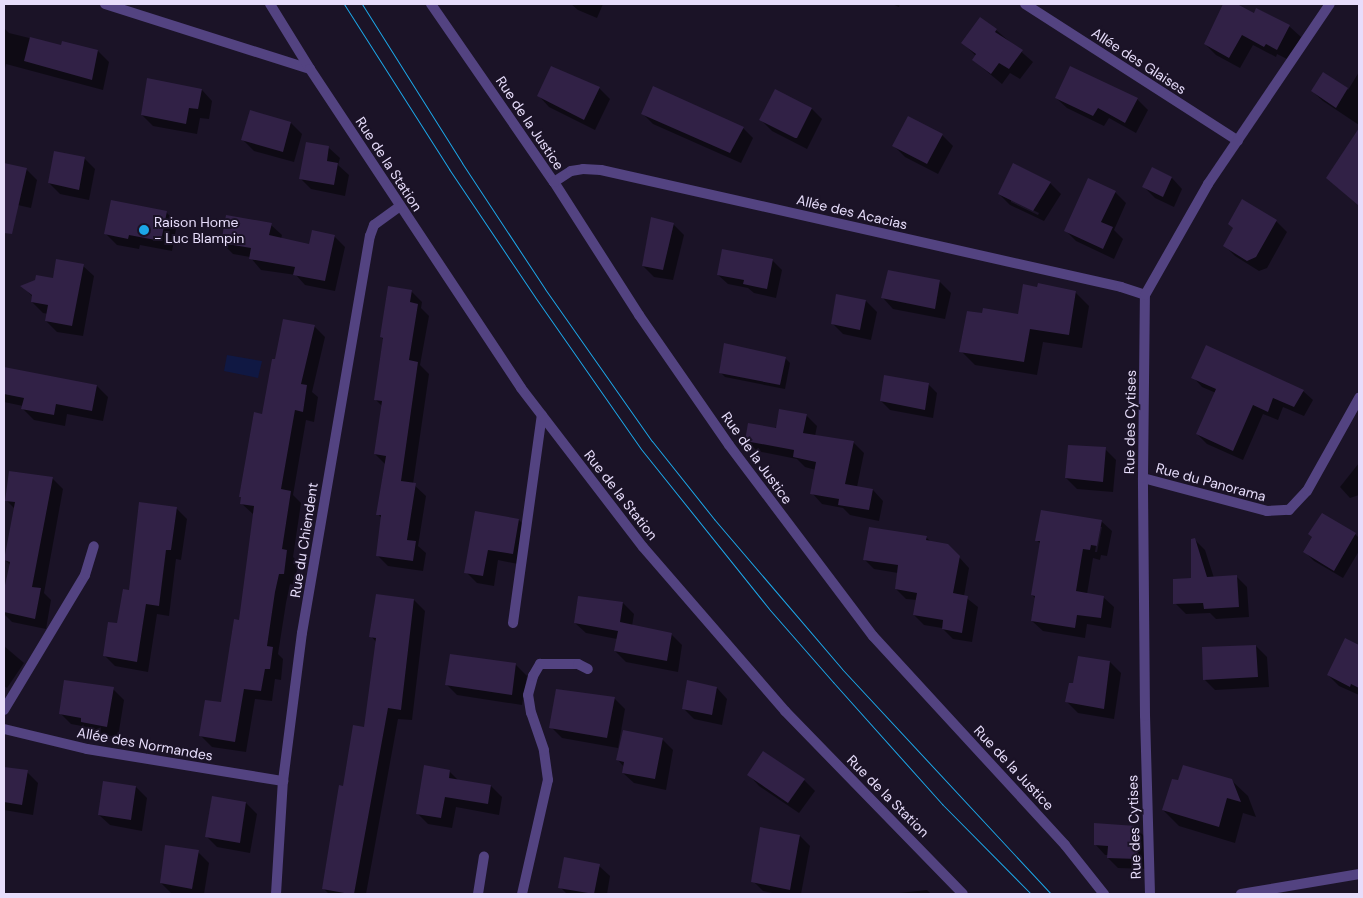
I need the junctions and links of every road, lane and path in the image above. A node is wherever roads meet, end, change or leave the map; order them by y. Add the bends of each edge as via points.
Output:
1 (104, 4) edge
2 (270, 4) edge
3 (431, 4) edge
4 (1025, 4) edge
5 (1330, 4) edge
6 (310, 70) junction
7 (1238, 141) junction
8 (554, 182) junction
9 (400, 206) junction
10 (1145, 295) junction
11 (1359, 398) edge
12 (542, 414) junction
13 (1143, 478) junction
14 (94, 546) dead end
15 (513, 623) dead end
16 (588, 670) dead end
17 (4, 710) edge
18 (4, 728) edge
19 (283, 781) junction
20 (484, 856) dead end
21 (1359, 874) edge
22 (276, 894) edge
23 (478, 894) edge
24 (522, 894) edge
25 (963, 894) edge
26 (1104, 894) edge
27 (1150, 894) edge
28 (1241, 894) edge

1 - 6 street
2 - 6 street, Rue de la Station
3 - 8 street, Rue de la Justice
4 - 7 street, Allée des Glaises
5 - 7 street, Rue des Cytises
6 - 9 street, Rue de la Station
7 - 10 street, Rue des Cytises via 1208,184
8 - 10 street, Allée des Acacias via 571,171 601,170 1122,287
8 - 26 street, Rue de la Justice via 639,315 724,437 873,636 1066,844
9 - 12 street, Rue de la Station via 521,388
9 - 19 street, Rue du Chiendent via 374,225 370,236 302,633
10 - 13 street, Rue des Cytises
11 - 13 street, Rue du Panorama via 1307,492 1289,510 1267,511
12 - 15 street
12 - 25 street, Rue de la Station via 643,547 785,711
13 - 27 street, Rue des Cytises
14 - 17 street via 85,575
16 - 24 street via 578,664 540,664 533,676 528,695 544,750 548,780
18 - 19 street, Allée des Normandes via 87,748
19 - 22 street, Rue du Chiendent
20 - 23 street
21 - 28 street

